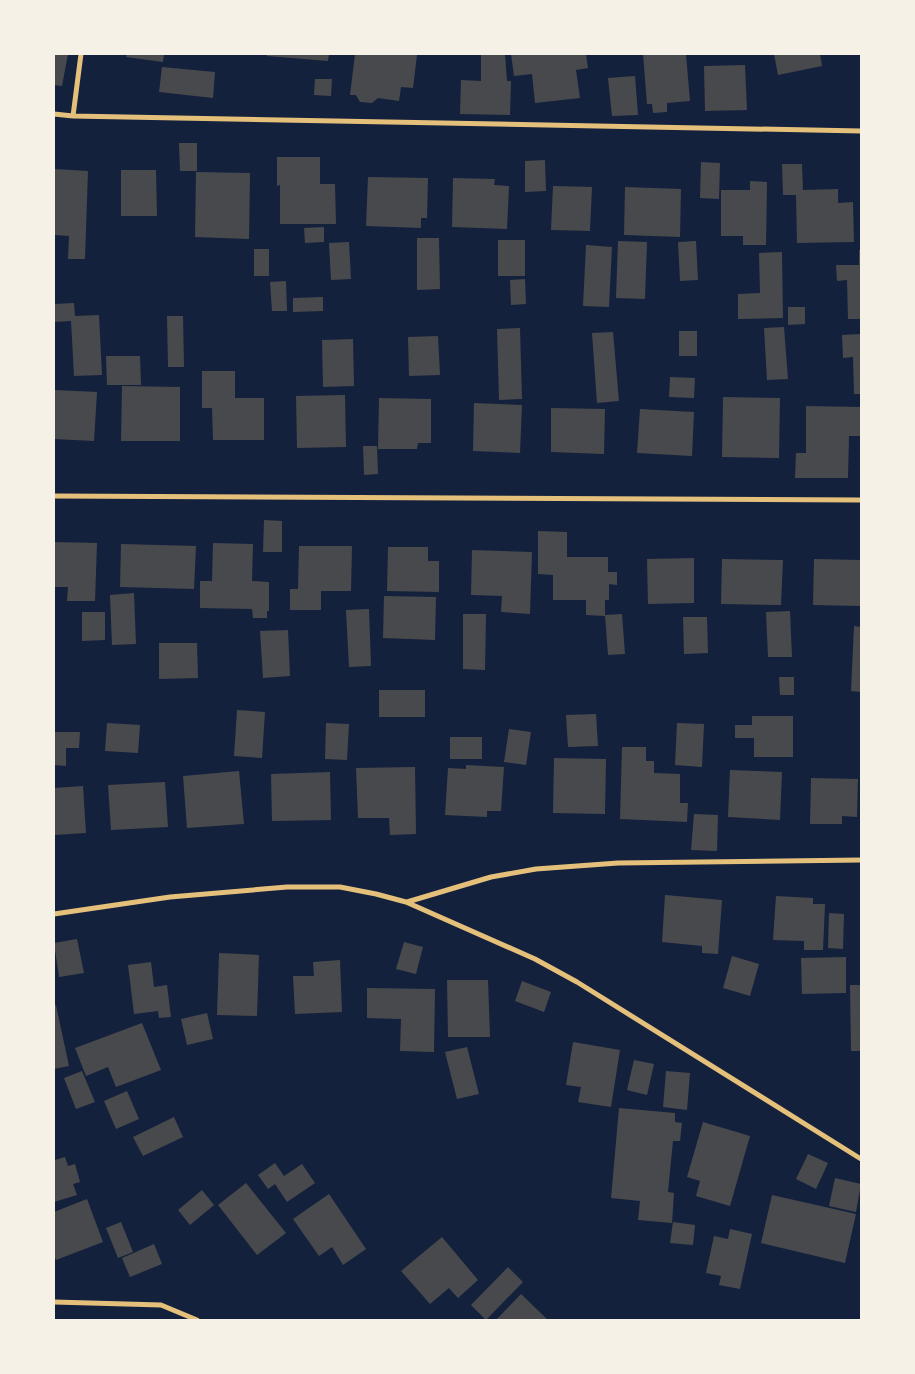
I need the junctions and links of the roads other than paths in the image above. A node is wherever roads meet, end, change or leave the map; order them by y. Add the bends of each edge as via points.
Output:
1 (81, 54) edge
2 (54, 114) edge
3 (73, 116) junction
4 (861, 132) edge
5 (54, 496) edge
6 (861, 500) edge
7 (861, 860) edge
8 (406, 902) junction
9 (54, 914) edge
10 (861, 1159) edge
11 (54, 1302) edge
12 (197, 1320) edge

1 - 3 street
2 - 3 street
3 - 4 street
5 - 6 street
7 - 8 street via 618,863 536,869
8 - 9 street via 340,887 287,887 170,897
8 - 10 street via 535,959 577,982
11 - 12 street via 161,1305

